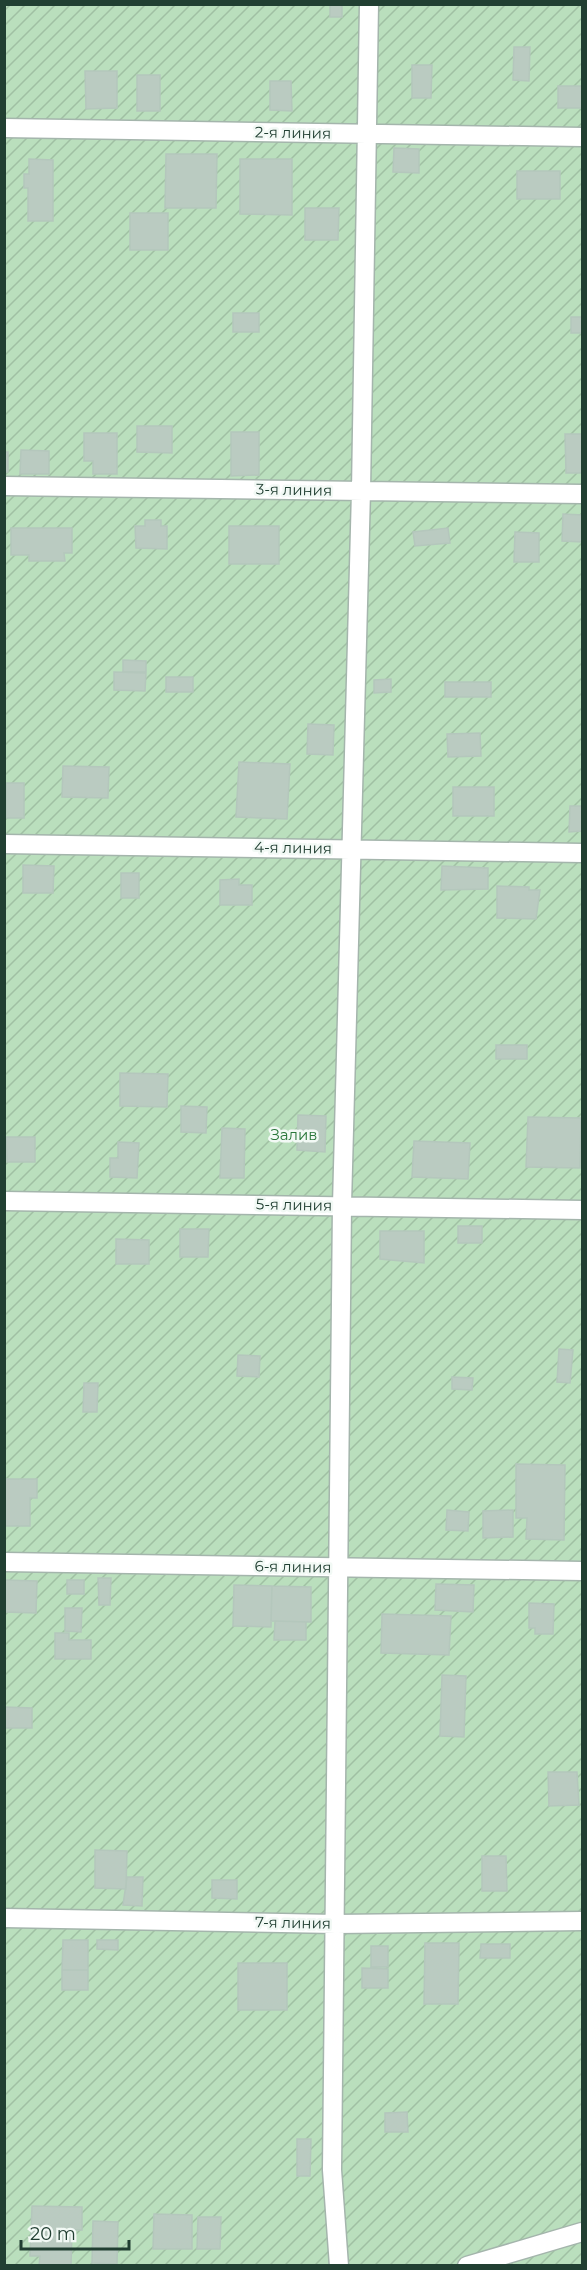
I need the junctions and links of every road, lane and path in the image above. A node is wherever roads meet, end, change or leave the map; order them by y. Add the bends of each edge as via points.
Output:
1 (369, 4) edge
2 (4, 128) edge
3 (368, 134) junction
4 (582, 136) edge
5 (4, 486) edge
6 (361, 491) junction
7 (582, 494) edge
8 (4, 844) edge
9 (351, 849) junction
10 (582, 853) edge
11 (4, 1201) edge
12 (342, 1205) junction
13 (582, 1210) edge
14 (4, 1562) edge
15 (339, 1568) junction
16 (582, 1572) edge
17 (4, 1918) edge
18 (582, 1921) edge
19 (336, 1924) junction
20 (582, 2232) edge
21 (339, 2265) edge
22 (467, 2265) edge

1 - 3 street
2 - 3 street, 2-я линия
3 - 4 street, 2-я линия
3 - 6 street
5 - 6 street, 3-я линия
6 - 7 street, 3-я линия
6 - 9 street
8 - 9 street, 4-я линия
9 - 10 street, 4-я линия
9 - 12 street
11 - 12 street, 5-я линия
12 - 13 street, 5-я линия
12 - 15 street
14 - 15 street, 6-я линия
15 - 16 street, 6-я линия
15 - 19 street
17 - 19 street, 7-я линия
18 - 19 street, 7-я линия
19 - 21 street via 332,2170
20 - 22 street

